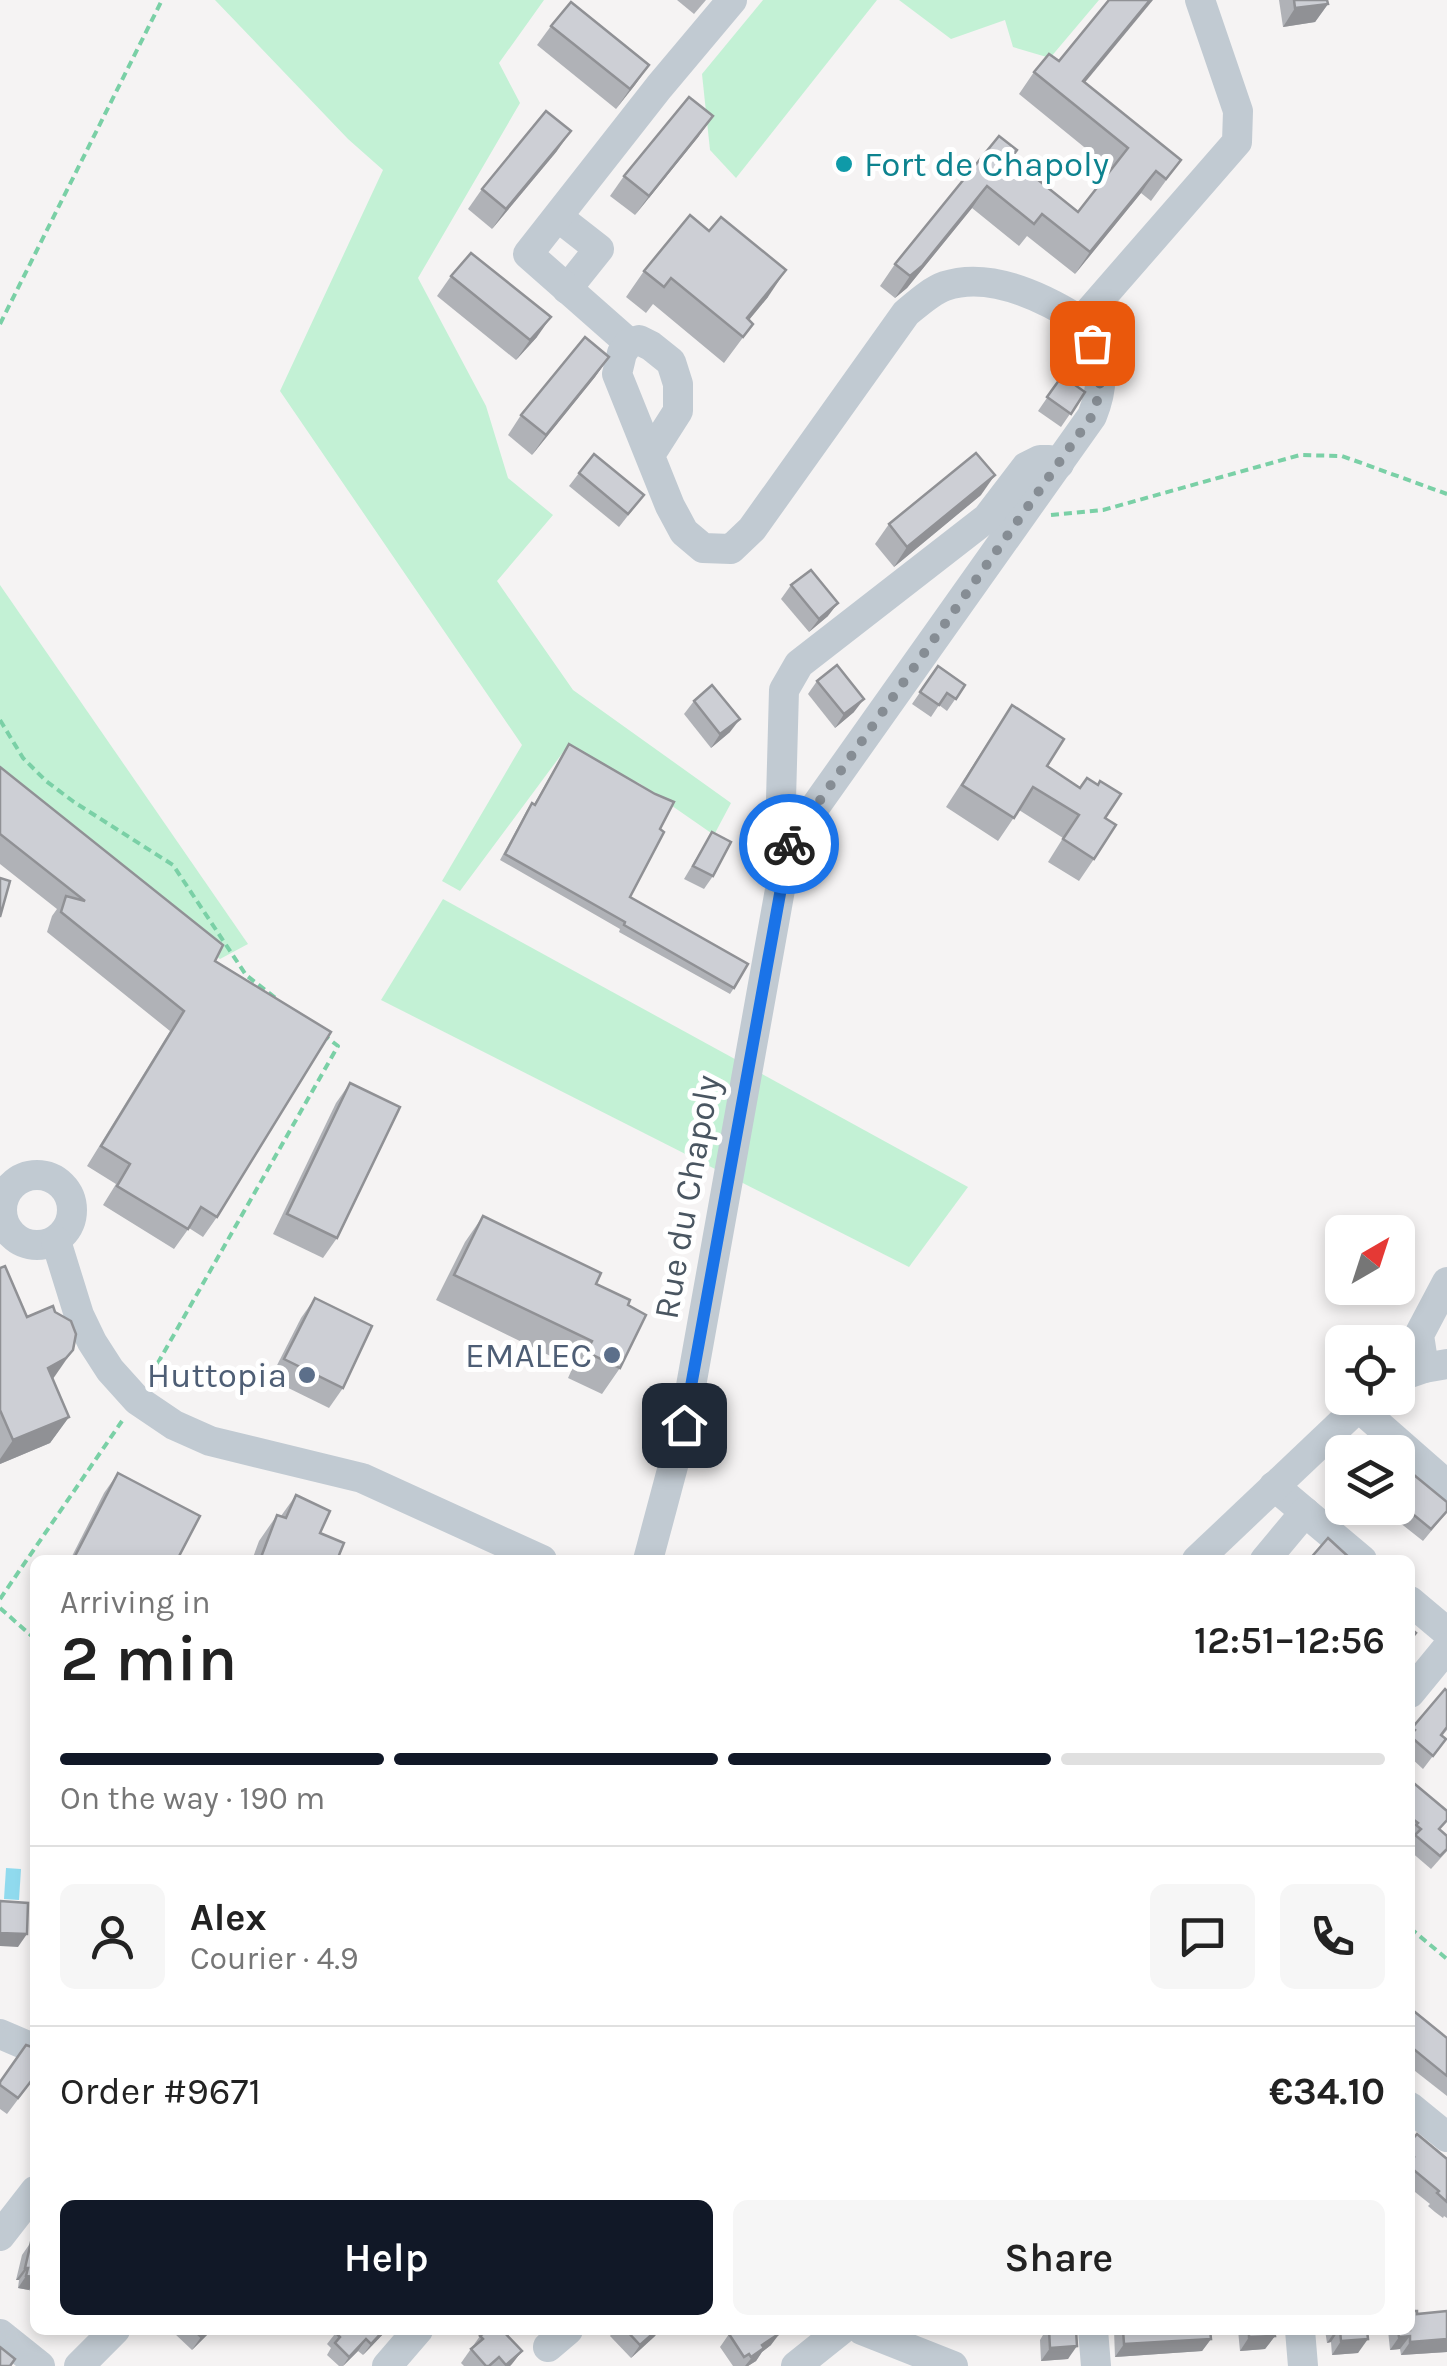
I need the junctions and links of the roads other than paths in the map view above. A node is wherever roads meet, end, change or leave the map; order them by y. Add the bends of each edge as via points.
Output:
1 (732, 0) edge
2 (1200, 0) edge
3 (558, 216) junction
4 (567, 289) junction
5 (1081, 321) junction
6 (629, 342) junction
7 (650, 455) junction
8 (1059, 464) junction
9 (788, 846) junction
10 (56, 1240) dead end
11 (1447, 1282) edge
12 (1423, 1370) edge
13 (1348, 1415) edge
14 (1375, 1415) edge
15 (1447, 1484) edge
16 (1274, 1486) junction
17 (1306, 1512) junction
18 (531, 1555) edge
19 (649, 1555) edge
20 (1202, 1555) edge
21 (1270, 1555) edge
22 (1356, 1555) edge
23 (1415, 1605) edge
24 (1447, 1632) edge
25 (1447, 1648) edge
26 (1415, 1687) edge
27 (0, 2034) edge
28 (30, 2047) edge
29 (1415, 2111) edge
30 (1447, 2137) edge
31 (30, 2197) edge
32 (0, 2236) edge
33 (0, 2334) edge
34 (110, 2335) edge
35 (414, 2335) edge
36 (835, 2335) edge
37 (883, 2335) edge
38 (1093, 2335) edge
39 (1300, 2335) edge
40 (40, 2366) edge
41 (79, 2366) edge
42 (388, 2366) edge
43 (796, 2366) edge
44 (954, 2366) edge
45 (1096, 2366) edge
46 (1302, 2366) edge

1 - 3 street
2 - 5 street via 1238,111 1237,142
3 - 4 street via 528,254
3 - 4 street via 599,249
4 - 6 street
5 - 7 street via 994,283 944,286 922,300 731,550 702,548 684,532
5 - 8 street, Rue du Chapoly via 1100,368 1100,394
6 - 7 street via 617,374
6 - 7 street via 639,340 671,362 678,384 678,411
8 - 9 street, Rue du Chapoly
8 - 9 street, Rue du Chapoly via 1040,460 1026,467 987,518 799,664 784,690 781,800
9 - 19 street, Rue du Chapoly via 684,1425
10 - 18 street via 92,1342 137,1400 210,1441 362,1478
11 - 12 street via 1419,1336
13 - 16 street
14 - 15 street
16 - 17 street
16 - 20 street
17 - 21 street
17 - 22 street
23 - 24 street
25 - 26 street
27 - 28 street
29 - 30 street
31 - 32 street
33 - 40 street
34 - 41 street
35 - 42 street
36 - 43 street
37 - 44 street
38 - 45 street
39 - 46 street

